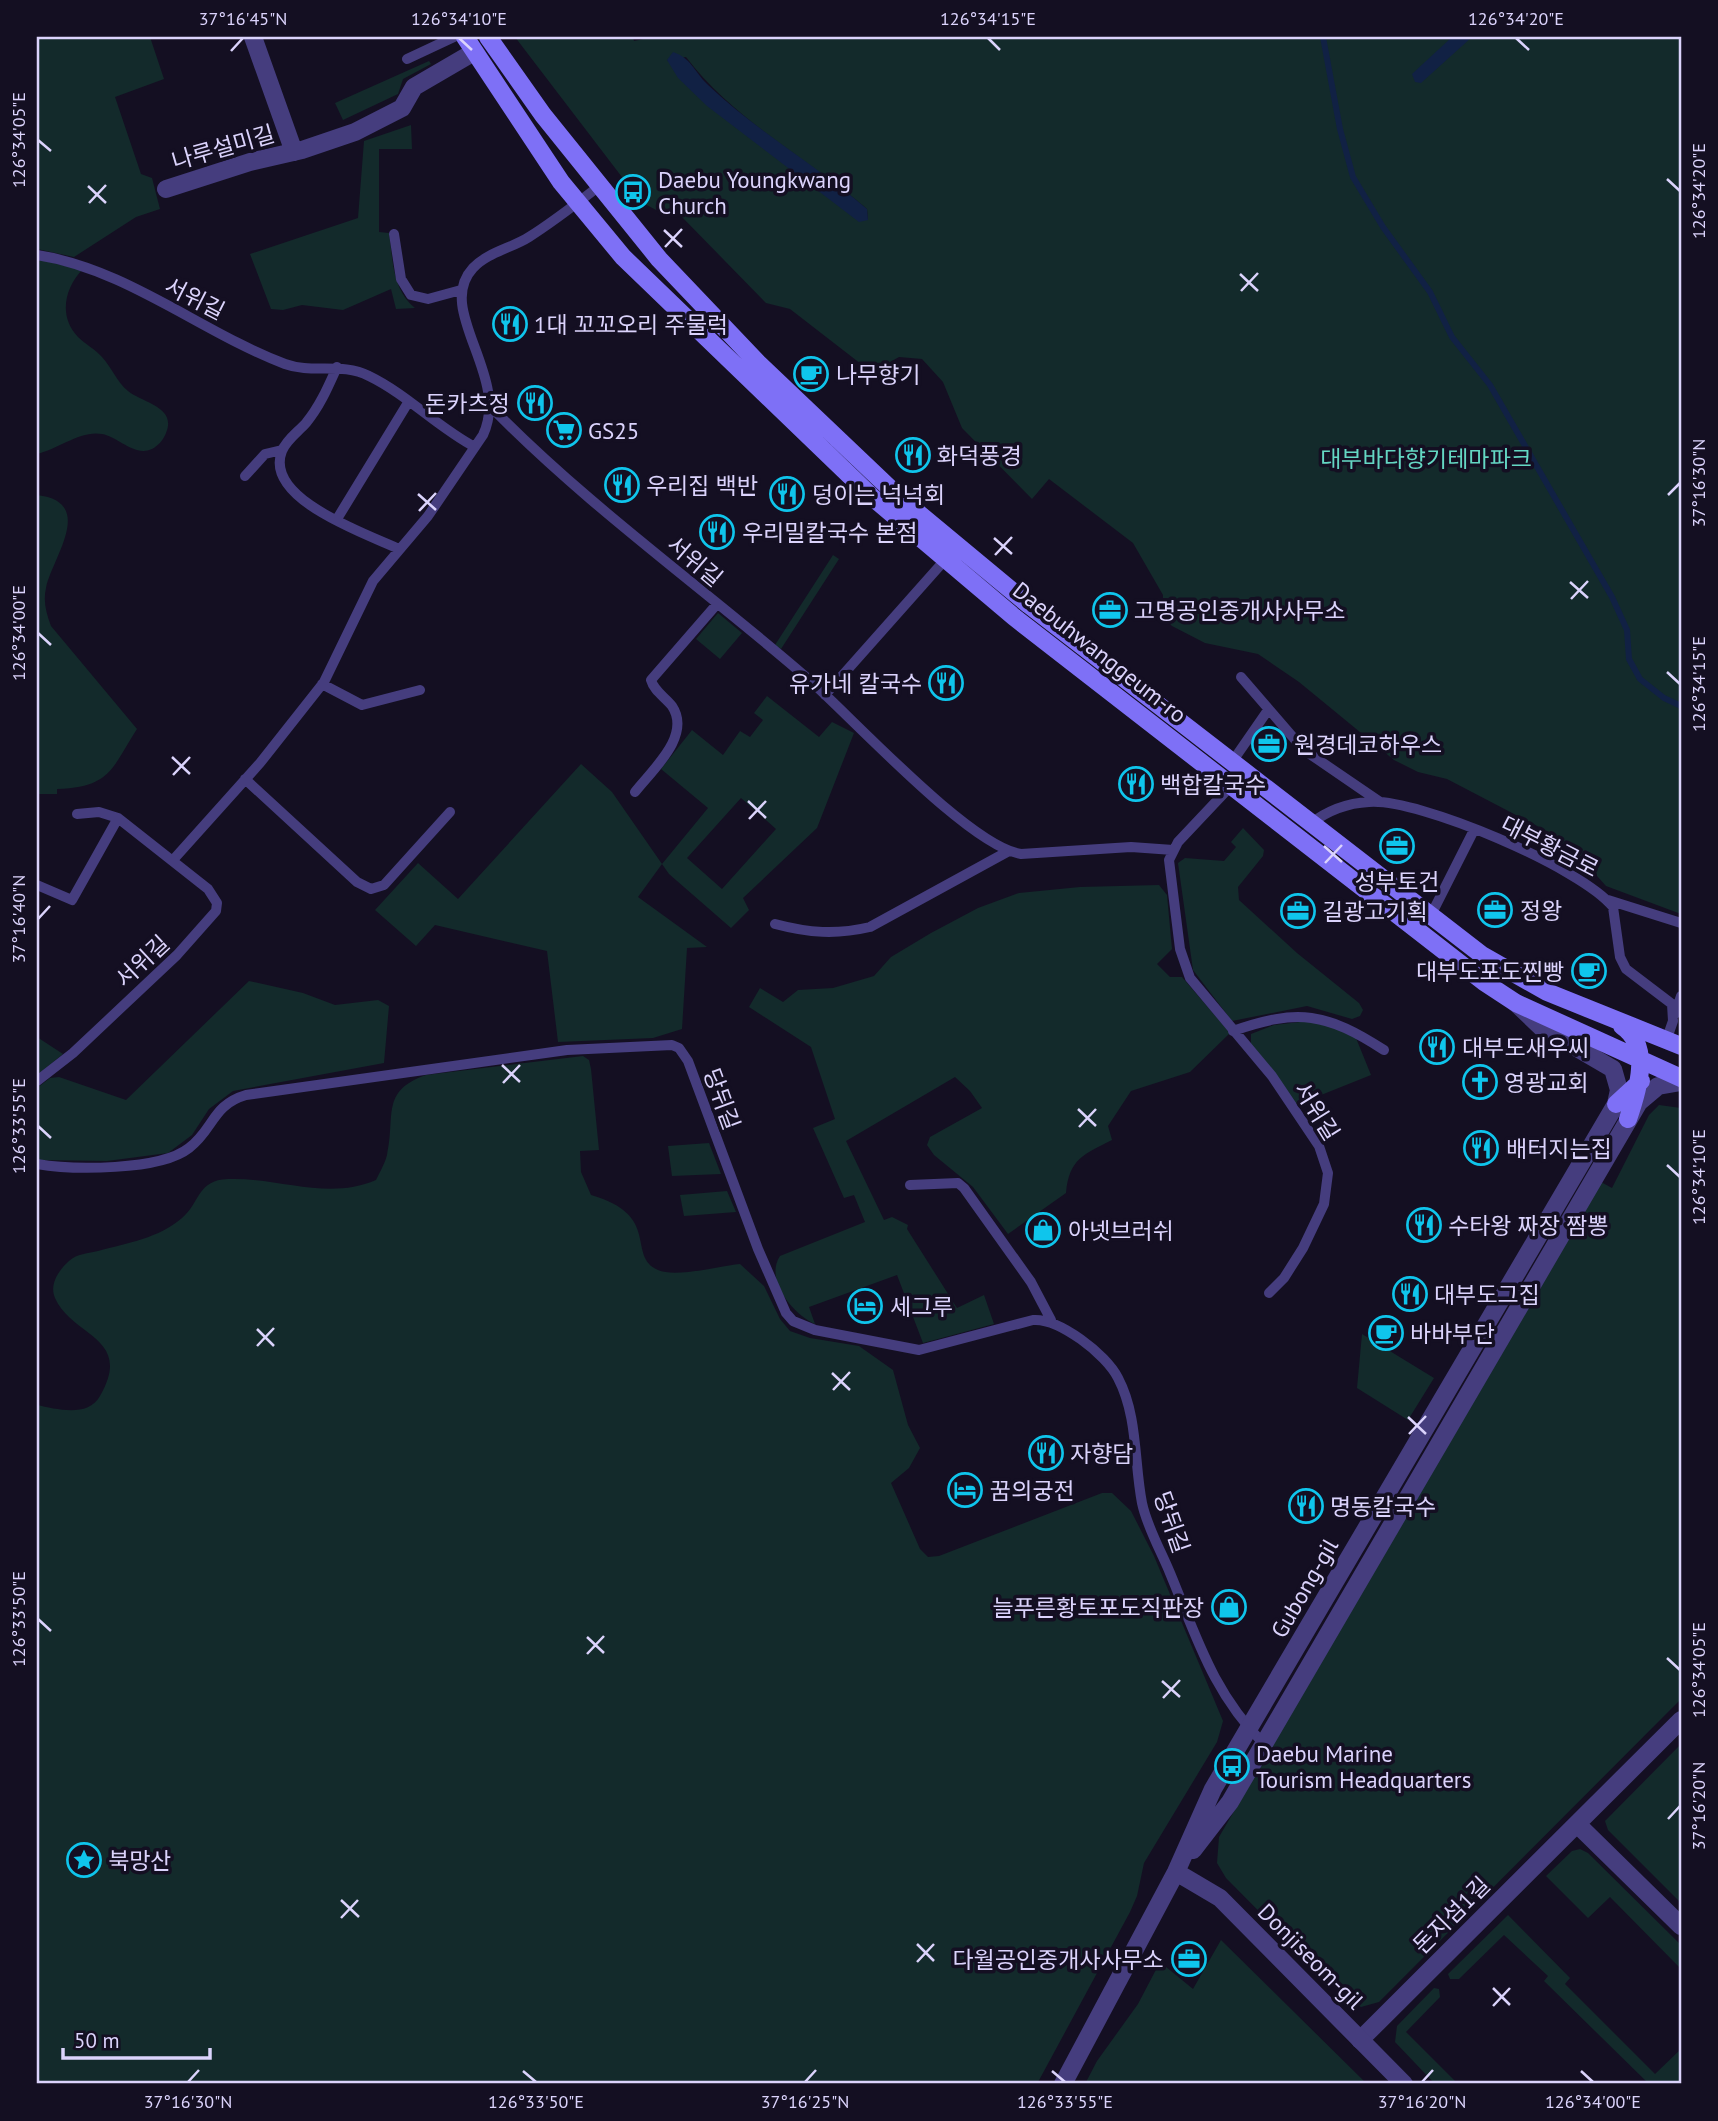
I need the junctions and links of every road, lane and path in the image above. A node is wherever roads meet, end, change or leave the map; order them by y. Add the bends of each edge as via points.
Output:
1 (253, 37) edge
2 (454, 37) edge
3 (488, 37) edge
4 (469, 44) edge
5 (408, 59) dead end
6 (294, 152) junction
7 (598, 187) junction
8 (166, 189) dead end
9 (577, 203) junction
10 (394, 234) dead end
11 (37, 255) edge
12 (461, 290) junction
13 (337, 367) junction
14 (409, 401) junction
15 (492, 408) junction
16 (475, 447) junction
17 (282, 450) junction
18 (245, 476) dead end
19 (337, 519) junction
20 (399, 550) junction
21 (944, 561) junction
22 (717, 604) junction
23 (1241, 677) dead end
24 (321, 684) junction
25 (420, 690) dead end
26 (825, 695) junction
27 (1268, 710) junction
28 (1238, 767) junction
29 (245, 779) junction
30 (1232, 786) junction
31 (635, 792) dead end
32 (1382, 803) junction
33 (450, 812) dead end
34 (77, 814) dead end
35 (118, 818) junction
36 (1310, 824) junction
37 (1474, 830) junction
38 (1172, 850) junction
39 (1007, 852) junction
40 (173, 860) junction
41 (37, 885) edge
42 (1607, 900) junction
43 (1430, 917) junction
44 (1681, 923) edge
45 (775, 924) dead end
46 (1681, 996) edge
47 (1516, 1003) junction
48 (1610, 1018) junction
49 (1673, 1021) junction
50 (1233, 1031) junction
51 (1674, 1044) edge
52 (1384, 1050) dead end
53 (1640, 1060) junction
54 (1677, 1075) edge
55 (37, 1081) edge
56 (1638, 1083) junction
57 (1616, 1104) junction
58 (1628, 1119) junction
59 (37, 1164) edge
60 (910, 1185) dead end
61 (1269, 1293) dead end
62 (1051, 1320) junction
63 (1681, 1720) edge
64 (1250, 1730) junction
65 (1264, 1744) junction
66 (1577, 1824) junction
67 (1176, 1872) junction
68 (1681, 1926) edge
69 (1360, 2040) junction
70 (1063, 2084) edge
71 (1404, 2084) edge

1 - 6 street, 나루설미길
2 - 5 lane
3 - 7 main road, Daebuhwanggeum-ro
4 - 6 street, 나루설미길 via 414,87 402,108 355,132
4 - 9 main road, Daebuhwanggeum-ro
6 - 8 street, 나루설미길
7 - 9 lane
7 - 28 main road, Daebuhwanggeum-ro via 707,310 890,489 973,561
9 - 12 lane via 529,237 483,260
9 - 21 main road, Daebuhwanggeum-ro via 660,295
10 - 12 lane via 401,279 411,295 428,299
11 - 13 lane, 서위길 via 85,266 290,365
12 - 15 lane
13 - 14 lane, 서위길 via 367,375
13 - 17 lane via 318,407
14 - 16 lane, 서위길 via 437,425
14 - 19 lane
15 - 16 lane
15 - 22 lane, 서위길
16 - 20 lane
17 - 18 lane via 265,454
17 - 19 lane via 279,463 289,490
19 - 20 lane
20 - 24 lane via 364,594 333,668
21 - 26 lane
21 - 30 main road, Daebuhwanggeum-ro
22 - 26 lane, 서위길
22 - 31 lane, 서위길 via 651,680 671,706 678,727 669,748
23 - 27 lane, 대부황금로
24 - 25 lane via 362,705
24 - 29 lane
26 - 39 lane, 서위길 via 943,805
27 - 28 lane
27 - 32 lane, 대부황금로 via 1304,750
28 - 30 lane
28 - 36 main road, Daebuhwanggeum-ro
29 - 33 lane via 356,882 371,889 384,885
29 - 40 lane
30 - 38 lane
30 - 47 main road, Daebuhwanggeum-ro
32 - 36 lane, 대부황금로 via 1325,813
32 - 37 lane, 대부황금로 via 1441,816
34 - 35 lane, 서위길 via 99,812
35 - 40 lane, 서위길
35 - 41 lane via 72,900
36 - 43 main road, Daebuhwanggeum-ro
37 - 42 lane, 대부황금로 via 1564,871
37 - 43 lane, 대부황금로
38 - 39 lane
38 - 50 lane, 서위길 via 1170,871 1184,965
39 - 45 lane via 870,927 809,933
40 - 55 lane, 서위길 via 214,895 213,917 73,1053
42 - 44 lane, 대부황금로
42 - 49 lane, 대부황금로 via 1616,915 1617,943 1626,969 1666,997 1672,1004
43 - 48 main road, Daebuhwanggeum-ro via 1511,972
46 - 49 lane
47 - 53 main road, Daebuhwanggeum-ro
47 - 57 street via 1541,1027 1613,1069 1619,1090
48 - 51 main road, Daebuhwanggeum-ro
48 - 53 main road via 1635,1037
49 - 51 lane
50 - 52 lane via 1276,1018 1307,1015 1340,1024
50 - 61 lane, 서위길 via 1307,1127 1328,1173 1324,1204 1303,1248
53 - 54 main road, Daebuhwanggeum-ro
53 - 56 main road
54 - 56 main road
54 - 58 street, Gubong-gil via 1647,1093
56 - 57 main road
56 - 58 main road
57 - 64 street, Gubong-gil
58 - 65 street, Gubong-gil
59 - 62 lane, 당뒤길 via 126,1166 172,1157 191,1147 226,1103 246,1095 567,1050 672,1045 688,1061 758,1249 793,1321 815,1330 919,1350 1033,1320
60 - 62 lane, 당뒤길 via 958,1183 964,1188 1031,1282
62 - 64 lane, 당뒤길 via 1084,1343 1119,1380 1136,1450 1143,1508 1213,1676
63 - 66 street, 돈지섬1길
64 - 65 lane, 당뒤길
64 - 67 street, Gubong-gil via 1213,1789
65 - 67 street, Gubong-gil via 1230,1802
66 - 68 street
66 - 69 street, 돈지섬1길
67 - 69 street, Donjiseom-gil via 1220,1898
67 - 70 street, Gubong-gil
69 - 71 street, Donjiseom-gil

